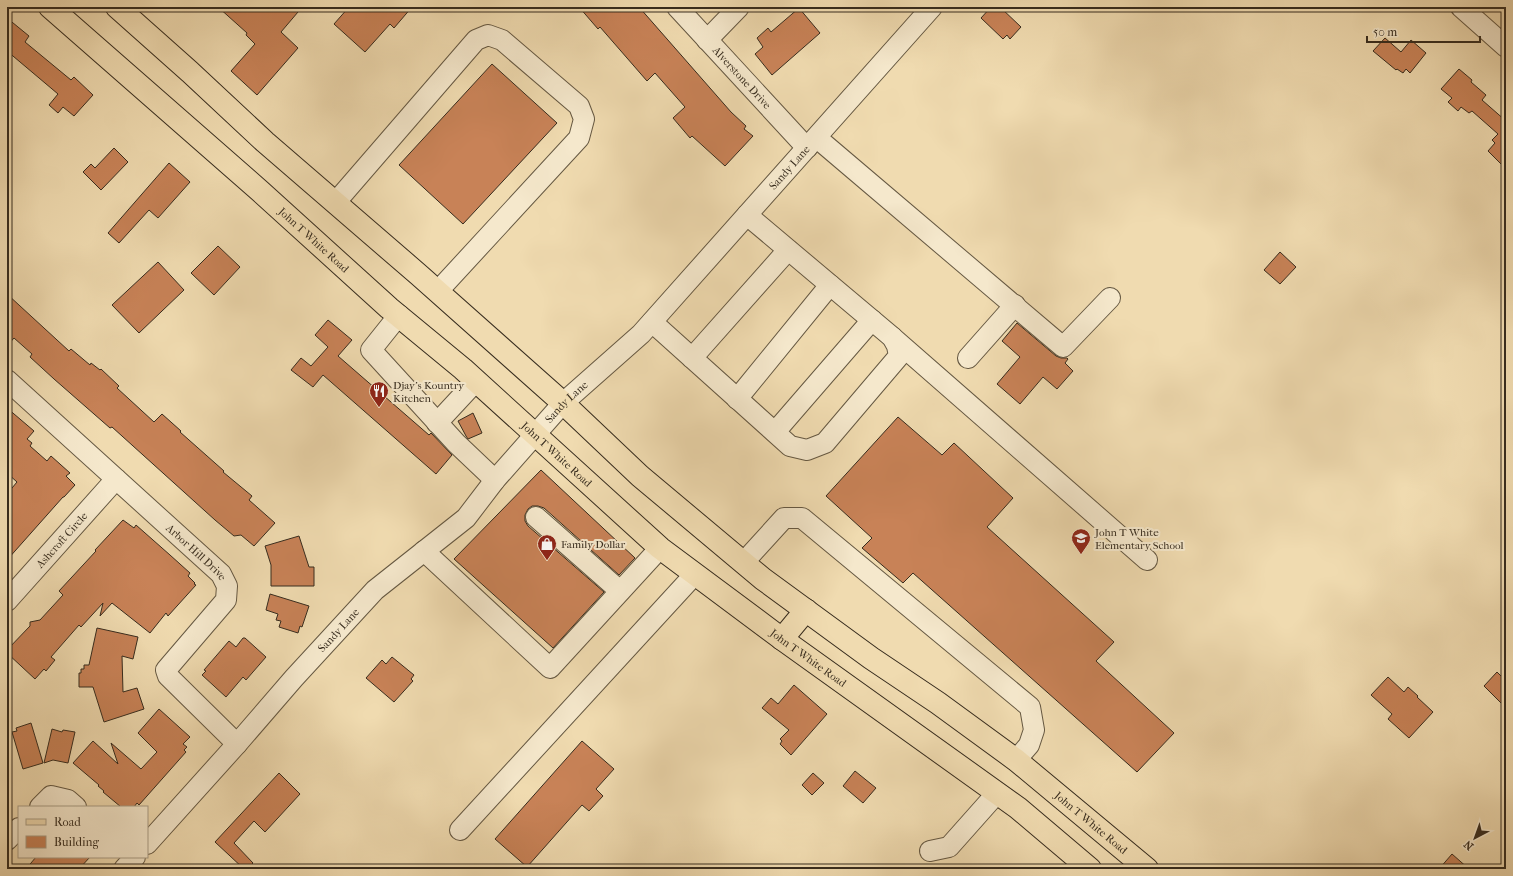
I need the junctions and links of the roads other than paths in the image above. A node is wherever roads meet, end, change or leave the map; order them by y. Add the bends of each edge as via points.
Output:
1 (50, 7) edge
2 (117, 7) edge
3 (677, 7) edge
4 (739, 7) edge
5 (932, 7) edge
6 (1461, 7) edge
7 (707, 40) junction
8 (1506, 47) edge
9 (812, 143) junction
10 (335, 203) junction
11 (747, 215) junction
12 (788, 250) junction
13 (830, 285) junction
14 (438, 292) junction
15 (1110, 298) dead end
16 (1015, 305) junction
17 (399, 315) junction
18 (872, 320) junction
19 (652, 322) junction
20 (892, 337) junction
21 (692, 358) junction
22 (968, 358) dead end
23 (7, 380) edge
24 (476, 381) junction
25 (737, 399) junction
26 (563, 403) junction
27 (437, 422) junction
28 (775, 432) junction
29 (534, 434) junction
30 (116, 479) junction
31 (495, 480) junction
32 (536, 517) dead end
33 (660, 548) junction
34 (424, 551) junction
35 (1147, 560) dead end
36 (744, 562) junction
37 (695, 574) junction
38 (620, 591) junction
39 (7, 601) edge
40 (806, 610) junction
41 (782, 639) junction
42 (237, 744) junction
43 (1016, 760) junction
44 (998, 793) junction
45 (41, 806) edge
46 (75, 806) edge
47 (18, 829) edge
48 (460, 830) dead end
49 (7, 840) edge
50 (148, 843) edge
51 (930, 851) dead end
52 (1090, 869) edge
53 (1147, 869) edge

1 - 17 main road, John T White Road
2 - 10 main road, John T White Road
3 - 7 street, Alverstone Drive
4 - 7 street
5 - 9 street, Sandy Lane
6 - 8 street
7 - 9 street, Alverstone Drive
9 - 11 street, Sandy Lane
9 - 16 street, Alverstone Drive
10 - 14 main road, John T White Road
10 - 14 street via 476,40 488,35 502,40 579,106 584,119 579,138
11 - 12 street
11 - 19 street, Sandy Lane
12 - 13 street
12 - 21 street
13 - 18 street
13 - 25 street
14 - 26 main road, John T White Road
15 - 16 street, Alverstone Drive via 1063,347
16 - 22 street
17 - 24 main road, John T White Road
17 - 27 street via 371,350
18 - 20 street
18 - 28 street
19 - 21 street
19 - 26 street, Sandy Lane
20 - 28 street via 899,356 825,443 807,450 790,446
20 - 35 street
21 - 25 street
23 - 30 street, Arbor Hill Drive
24 - 27 street
24 - 29 main road, John T White Road
25 - 28 street
26 - 29 street, Sandy Lane
26 - 36 main road, John T White Road via 640,476
27 - 31 street
29 - 31 street, Sandy Lane
29 - 33 main road, John T White Road
30 - 39 street, Ashcroft Circle
30 - 42 street, Arbor Hill Drive via 221,574 227,586 226,600 166,670 168,676
31 - 34 street, Sandy Lane via 466,518
32 - 38 street
33 - 37 main road, John T White Road
33 - 38 street
34 - 38 street via 550,668
34 - 42 street, Sandy Lane via 375,590
36 - 40 main road, John T White Road
36 - 43 street via 784,518 802,518 1030,707 1034,730 1029,745
37 - 41 main road, John T White Road
37 - 48 street
40 - 41 main road
40 - 43 main road, John T White Road
41 - 44 main road, John T White Road
42 - 50 street, Sandy Lane
43 - 53 main road, John T White Road
44 - 51 street via 949,847
44 - 52 main road, John T White Road
45 - 46 street via 51,796 68,800
47 - 49 street

